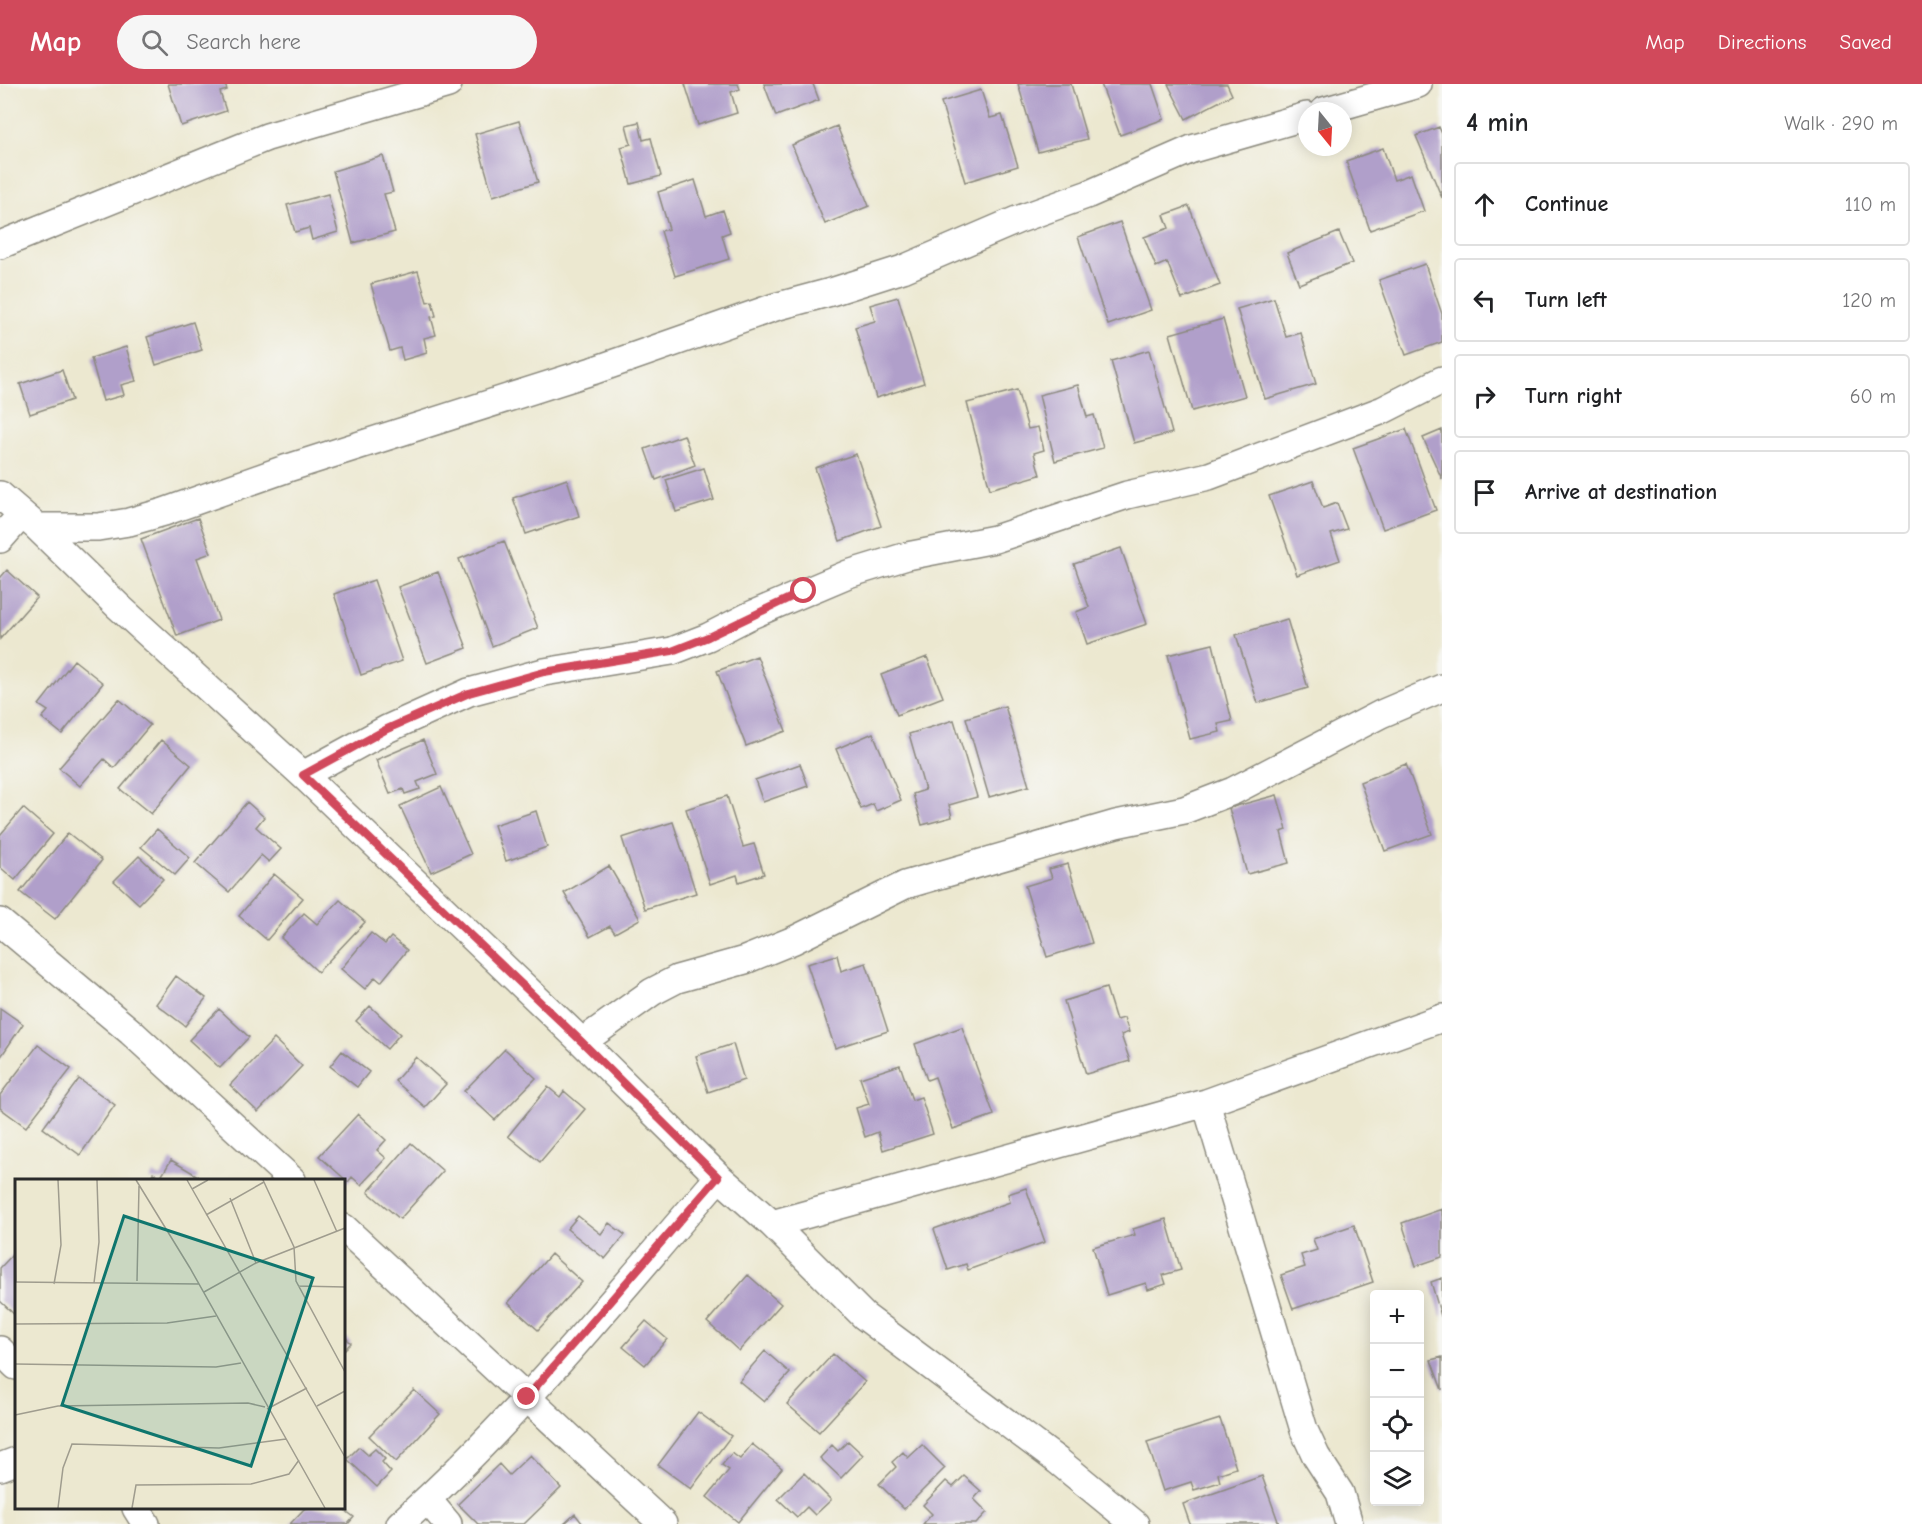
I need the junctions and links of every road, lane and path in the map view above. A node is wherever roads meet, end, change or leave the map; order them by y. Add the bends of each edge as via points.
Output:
1 (448, 84) edge
2 (1418, 84) edge
3 (1352, 103) edge
4 (1298, 119) edge
5 (0, 245) edge
6 (1442, 380) edge
7 (0, 495) edge
8 (29, 520) junction
9 (0, 539) edge
10 (1442, 688) edge
11 (303, 775) junction
12 (0, 922) edge
13 (1442, 1018) edge
14 (582, 1042) junction
15 (1206, 1103) junction
16 (718, 1177) junction
17 (291, 1179) edge
18 (772, 1224) junction
19 (345, 1229) edge
20 (0, 1350) edge
21 (15, 1365) edge
22 (527, 1397) junction
23 (15, 1461) edge
24 (0, 1467) edge
25 (427, 1499) junction
26 (137, 1509) edge
27 (146, 1524) edge
28 (399, 1524) edge
29 (448, 1524) edge
30 (663, 1524) edge
31 (1135, 1524) edge
32 (1349, 1524) edge

1 - 5 street via 267,137
2 - 3 street
4 - 8 street via 1192,149 903,269 775,307 164,512 98,527
6 - 11 street via 1383,410 1209,476 1127,495 995,539 907,556 848,574 672,651 544,672 469,693 387,729
7 - 8 street
8 - 9 street
8 - 11 street
10 - 14 street via 1382,714 1233,791 1184,810 1116,824 905,885 794,940 745,960 677,979
11 - 14 street
12 - 17 street via 131,1032
13 - 15 street
14 - 16 street
15 - 18 street
15 - 32 street via 1304,1430 1340,1493
16 - 18 street
16 - 22 street
18 - 31 street via 864,1316 1058,1461
19 - 22 street
20 - 21 street
22 - 25 street
22 - 30 street
23 - 24 street
25 - 28 street
25 - 29 street
26 - 27 street

